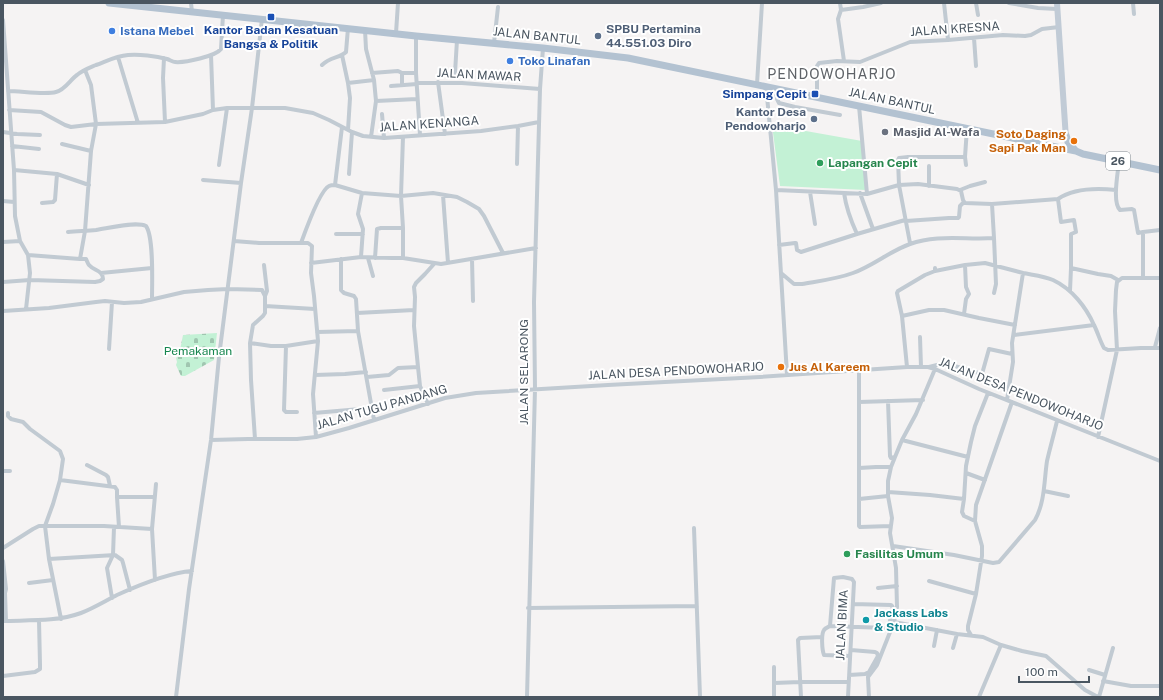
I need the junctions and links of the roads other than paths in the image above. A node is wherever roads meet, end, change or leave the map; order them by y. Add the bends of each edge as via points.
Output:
1 (109, 3) edge
2 (192, 3) edge
3 (398, 3) edge
4 (762, 3) edge
5 (840, 3) edge
6 (881, 3) edge
7 (945, 3) edge
8 (976, 3) edge
9 (1009, 3) edge
10 (1133, 3) edge
11 (1057, 6) edge
12 (498, 7) dead end
13 (841, 10) junction
14 (192, 12) junction
15 (1134, 14) dead end
16 (223, 15) junction
17 (978, 15) dead end
18 (3, 20) edge
19 (261, 22) junction
20 (348, 28) junction
21 (1059, 28) junction
22 (365, 30) junction
23 (396, 33) junction
24 (416, 36) junction
25 (974, 38) junction
26 (456, 40) junction
27 (948, 40) junction
28 (494, 43) junction
29 (543, 48) junction
30 (211, 55) junction
31 (342, 55) junction
32 (118, 57) junction
33 (164, 58) junction
34 (844, 62) junction
35 (322, 65) dead end
36 (976, 66) dead end
37 (85, 70) junction
38 (372, 73) junction
39 (402, 73) junction
40 (416, 73) junction
41 (455, 73) dead end
42 (374, 80) junction
43 (438, 82) junction
44 (348, 83) junction
45 (417, 83) junction
46 (757, 84) junction
47 (402, 85) junction
48 (391, 86) dead end
49 (766, 86) junction
50 (775, 88) junction
51 (540, 89) junction
52 (8, 90) junction
53 (817, 98) junction
54 (417, 99) junction
55 (376, 101) junction
56 (859, 105) junction
57 (227, 108) junction
58 (252, 108) junction
59 (9, 110) junction
60 (213, 110) junction
61 (382, 114) dead end
62 (840, 115) dead end
63 (164, 122) junction
64 (539, 122) junction
65 (138, 123) junction
66 (96, 124) junction
67 (518, 126) junction
68 (342, 127) junction
69 (967, 128) junction
70 (350, 131) junction
71 (3, 132) edge
72 (11, 132) junction
73 (445, 134) junction
74 (40, 135) dead end
75 (420, 135) junction
76 (1066, 135) junction
77 (371, 137) junction
78 (403, 137) junction
79 (384, 138) junction
80 (62, 144) dead end
81 (12, 146) junction
82 (1053, 146) junction
83 (39, 149) dead end
84 (1066, 149) junction
85 (91, 151) junction
86 (1076, 151) junction
87 (965, 157) junction
88 (1119, 161) junction
89 (517, 164) dead end
90 (219, 165) dead end
91 (966, 165) dead end
92 (929, 166) dead end
93 (1160, 167) edge
94 (14, 170) junction
95 (1160, 170) edge
96 (57, 174) junction
97 (349, 174) dead end
98 (204, 180) dead end
99 (985, 182) dead end
100 (241, 183) junction
101 (89, 185) junction
102 (335, 185) junction
103 (899, 185) junction
104 (929, 186) junction
105 (776, 190) junction
106 (960, 190) junction
107 (1116, 190) junction
108 (810, 192) junction
109 (362, 193) junction
110 (844, 193) junction
111 (860, 193) junction
112 (867, 194) junction
113 (443, 195) junction
114 (401, 196) junction
115 (1058, 198) junction
116 (3, 201) edge
117 (14, 202) junction
118 (964, 202) junction
119 (42, 203) dead end
120 (992, 204) junction
121 (906, 221) junction
122 (814, 224) dead end
123 (403, 228) junction
124 (873, 229) junction
125 (1160, 230) edge
126 (85, 231) junction
127 (68, 232) dead end
128 (1143, 232) junction
129 (336, 234) dead end
130 (363, 234) junction
131 (858, 234) junction
132 (994, 238) junction
133 (234, 240) junction
134 (20, 241) junction
135 (3, 242) edge
136 (301, 243) junction
137 (910, 244) junction
138 (779, 245) junction
139 (536, 248) junction
140 (503, 253) junction
141 (28, 255) junction
142 (80, 258) junction
143 (361, 258) junction
144 (368, 258) junction
145 (375, 258) junction
146 (403, 258) junction
147 (341, 259) junction
148 (472, 259) junction
149 (311, 263) junction
150 (434, 264) junction
151 (448, 264) junction
152 (264, 265) dead end
153 (965, 265) junction
154 (995, 265) junction
155 (152, 268) junction
156 (1072, 268) junction
157 (101, 273) junction
158 (781, 273) junction
159 (1023, 273) junction
160 (374, 276) dead end
161 (1143, 278) junction
162 (1160, 278) edge
163 (30, 280) junction
164 (1118, 280) junction
165 (3, 282) edge
166 (228, 289) junction
167 (1070, 291) junction
168 (994, 293) dead end
169 (265, 296) junction
170 (152, 299) junction
171 (473, 301) dead end
172 (112, 302) junction
173 (265, 306) junction
174 (26, 309) junction
175 (315, 310) junction
176 (414, 310) junction
177 (3, 311) edge
178 (357, 313) junction
179 (964, 314) junction
180 (902, 316) junction
181 (1094, 324) junction
182 (1015, 325) junction
183 (1160, 328) edge
184 (358, 331) junction
185 (317, 332) junction
186 (1014, 334) junction
187 (920, 337) dead end
188 (318, 341) junction
189 (250, 343) junction
190 (286, 346) junction
191 (1155, 347) junction
192 (1160, 348) edge
193 (109, 349) dead end
194 (1117, 350) junction
195 (1012, 354) junction
196 (418, 367) junction
197 (908, 367) junction
198 (921, 367) junction
199 (928, 367) junction
200 (935, 369) junction
201 (859, 370) junction
202 (982, 374) junction
203 (315, 375) junction
204 (366, 375) junction
205 (788, 375) junction
206 (420, 386) junction
207 (535, 389) junction
208 (1009, 389) junction
209 (384, 390) dead end
210 (988, 393) junction
211 (923, 400) junction
212 (1007, 400) junction
213 (888, 401) junction
214 (859, 402) junction
215 (1012, 402) junction
216 (428, 404) junction
217 (372, 408) junction
218 (297, 412) dead end
219 (8, 413) dead end
220 (314, 413) junction
221 (374, 420) junction
222 (1057, 421) junction
223 (316, 437) junction
224 (1098, 437) junction
225 (255, 439) junction
226 (211, 440) junction
227 (902, 440) junction
228 (895, 457) junction
229 (968, 457) junction
230 (1160, 461) edge
231 (87, 465) dead end
232 (859, 468) junction
233 (891, 468) junction
234 (3, 471) edge
235 (10, 471) dead end
236 (966, 473) junction
237 (60, 480) junction
238 (984, 480) junction
239 (156, 484) dead end
240 (110, 486) junction
241 (1044, 491) junction
242 (888, 494) junction
243 (117, 496) junction
244 (1068, 496) dead end
245 (154, 497) junction
246 (859, 499) junction
247 (964, 499) junction
248 (975, 521) junction
249 (45, 526) junction
250 (891, 526) junction
251 (116, 527) junction
252 (694, 528) dead end
253 (152, 529) junction
254 (893, 546) junction
255 (3, 548) edge
256 (113, 555) junction
257 (869, 557) dead end
258 (895, 557) junction
259 (49, 558) junction
260 (3, 561) edge
261 (982, 561) junction
262 (192, 571) junction
263 (53, 580) junction
264 (155, 580) junction
265 (929, 581) dead end
266 (29, 583) dead end
267 (897, 586) junction
268 (878, 588) dead end
269 (130, 590) junction
270 (976, 594) junction
271 (112, 598) junction
272 (853, 604) junction
273 (696, 606) junction
274 (528, 608) junction
275 (62, 618) junction
276 (39, 620) junction
277 (4, 621) edge
278 (894, 622) junction
279 (830, 626) junction
280 (852, 627) junction
281 (938, 630) junction
282 (957, 634) junction
283 (971, 635) junction
284 (822, 638) junction
285 (1001, 645) junction
286 (934, 646) dead end
287 (953, 648) dead end
288 (1113, 648) dead end
289 (851, 650) junction
290 (850, 656) junction
291 (774, 667) dead end
292 (1089, 670) dead end
293 (849, 675) junction
294 (1105, 675) junction
295 (3, 676) edge
296 (800, 682) junction
297 (848, 682) junction
298 (1103, 682) junction
299 (774, 683) junction
300 (1160, 686) edge
301 (176, 697) edge
302 (527, 697) edge
303 (700, 697) edge
304 (774, 697) edge
305 (801, 697) edge
306 (848, 697) edge
307 (869, 697) edge
308 (979, 697) edge
309 (1098, 697) edge

1 - 14 main road, JALAN BANTUL / 26
2 - 14 street
3 - 23 street
4 - 46 street
5 - 13 street
6 - 13 street
7 - 27 street
8 - 17 street
9 - 11 street via 1038,8
10 - 15 street
11 - 21 main road
12 - 28 street
13 - 34 street via 838,19
14 - 16 main road, JALAN BANTUL / 26
16 - 19 main road, JALAN BANTUL / 26
16 - 30 street via 221,49
18 - 52 street
19 - 20 main road, JALAN BANTUL / 26
19 - 58 street
20 - 22 main road, JALAN BANTUL / 26
20 - 31 street via 346,52
21 - 25 street, JALAN KRESNA via 1042,29 1025,36
21 - 76 main road
22 - 23 main road, JALAN BANTUL / 26
22 - 38 street via 366,49
23 - 24 main road, JALAN BANTUL / 26
24 - 26 main road, JALAN BANTUL / 26
24 - 40 street
25 - 27 street, JALAN KRESNA
25 - 36 street
26 - 28 main road, JALAN BANTUL / 26
26 - 41 street
27 - 34 street, JALAN KRESNA via 910,42 860,62
28 - 29 main road, JALAN BANTUL / 26
29 - 46 main road, JALAN BANTUL / 26 via 628,58
29 - 51 street, JALAN SELARONG
30 - 33 street via 176,62
30 - 60 street
31 - 35 street via 329,59
31 - 44 street
32 - 33 street via 139,55
32 - 37 street
32 - 65 street
33 - 63 street
34 - 53 street, JALAN KRESNA via 818,64
37 - 52 street via 57,92
37 - 66 street via 91,85
38 - 39 street
38 - 42 street
39 - 40 street
39 - 47 street
40 - 45 street
42 - 44 street
42 - 55 street
43 - 45 street, JALAN MAWAR
43 - 51 street, JALAN MAWAR
43 - 73 street
44 - 70 street
45 - 47 street, JALAN MAWAR
45 - 54 street
46 - 49 main road, JALAN BANTUL / 26
47 - 48 street, JALAN MAWAR
49 - 50 main road, JALAN BANTUL / 26
49 - 105 street
50 - 53 main road, JALAN BANTUL / 26
50 - 62 street via 779,103
51 - 64 street, JALAN SELARONG
52 - 59 street
53 - 56 main road, JALAN BANTUL / 26
54 - 55 street
54 - 75 street
55 - 77 street
56 - 69 main road, JALAN BANTUL / 26
56 - 112 street
57 - 58 street, JALAN KENANGA
57 - 60 street, JALAN KENANGA
57 - 90 street
58 - 68 street, JALAN KENANGA via 305,111
58 - 100 street
59 - 66 street, JALAN KENANGA via 41,112 68,127
59 - 72 street
60 - 63 street, JALAN KENANGA
61 - 79 street
63 - 65 street, JALAN KENANGA
64 - 67 street, JALAN KENANGA
64 - 139 street, JALAN SELARONG
65 - 66 street, JALAN KENANGA
66 - 85 street
67 - 73 street, JALAN KENANGA
67 - 89 street
68 - 70 street, JALAN KENANGA
68 - 102 street
69 - 82 main road, JALAN BANTUL / 26
69 - 87 street
70 - 77 street, JALAN KENANGA
70 - 97 street
71 - 72 street
72 - 74 street
72 - 81 street
73 - 75 street, JALAN KENANGA
75 - 78 street, JALAN KENANGA
76 - 82 main road via 1062,143
76 - 84 main road
76 - 86 main road via 1068,142
77 - 79 street, JALAN KENANGA
78 - 79 street, JALAN KENANGA
78 - 114 street
80 - 85 street
81 - 83 street
81 - 94 street
82 - 84 main road, JALAN BANTUL / 26
84 - 86 main road, JALAN BANTUL / 26
85 - 101 street
86 - 88 main road, JALAN BANTUL / 26
86 - 93 main road, JALAN BANTUL / 26
87 - 91 street
87 - 103 street via 899,158
88 - 95 main road, JALAN BANTUL / 26
88 - 107 street
92 - 104 street
94 - 96 street
94 - 117 street
96 - 101 street
96 - 119 street via 55,200
98 - 100 street
99 - 106 street
100 - 133 street
101 - 126 street
102 - 109 street
102 - 136 street via 327,187 317,204
103 - 104 street
103 - 112 street
103 - 121 street
104 - 106 street
105 - 108 street
105 - 138 street
106 - 118 street
107 - 115 street via 1082,190
107 - 128 street via 1118,210 1134,210 1138,233
108 - 110 street
108 - 122 street
109 - 114 street
109 - 130 street via 358,214
110 - 111 street
110 - 131 street via 850,218
111 - 112 street
111 - 124 street
113 - 114 street via 433,193
113 - 140 street via 457,197 479,210
113 - 151 street
114 - 123 street
115 - 120 street
115 - 156 street via 1061,222 1074,220 1076,232 1071,234
116 - 117 street
117 - 134 street
118 - 120 street
118 - 121 street via 960,206 958,218
120 - 132 street
121 - 124 street
121 - 137 street
123 - 145 street via 377,229
123 - 146 street
124 - 131 street
125 - 128 street
126 - 127 street
126 - 142 street
126 - 155 street via 141,224 146,226 149,231
128 - 161 street
129 - 130 street
130 - 143 street
131 - 138 street via 801,252 797,250 796,243
132 - 137 street via 932,238
132 - 154 street
133 - 136 street
133 - 166 street
134 - 135 street
134 - 141 street
136 - 149 street via 312,246
137 - 158 street via 844,276 796,285
138 - 158 street
139 - 140 street
139 - 207 street, JALAN SELARONG
140 - 148 street
141 - 142 street
141 - 163 street
142 - 157 street via 86,259 89,265
143 - 144 street
143 - 147 street
144 - 145 street
144 - 160 street
145 - 146 street
146 - 150 street
147 - 149 street
147 - 178 street via 340,290 354,296
148 - 151 street
148 - 171 street
149 - 175 street
150 - 151 street
150 - 176 street via 415,284
152 - 169 street via 267,291
153 - 154 street
153 - 179 street via 966,287 969,294
153 - 180 street via 935,270 898,291
154 - 159 street
154 - 168 street
155 - 157 street
155 - 170 street
156 - 164 street via 1111,276
156 - 167 street
157 - 163 street via 103,279 95,282
158 - 205 street
159 - 167 street via 1054,280
159 - 182 street
161 - 162 street
161 - 164 street
163 - 165 street
163 - 174 street
164 - 194 street via 1115,311
166 - 169 street via 260,289
166 - 170 street via 184,292
166 - 226 street
167 - 181 street
169 - 173 street
170 - 172 street via 131,303
172 - 174 street
172 - 193 street
173 - 175 street
173 - 189 street via 264,315 252,327
174 - 177 street
175 - 185 street
176 - 178 street
176 - 196 street
178 - 184 street
179 - 180 street via 936,310
179 - 182 street
180 - 197 street
181 - 186 street
181 - 194 street via 1104,348
182 - 186 street
183 - 191 street
184 - 185 street
184 - 204 street
185 - 188 street
186 - 195 street
187 - 198 street
188 - 190 street
188 - 203 street
189 - 190 street
189 - 225 street
190 - 218 street via 284,410
191 - 192 street
191 - 194 street
194 - 224 street
195 - 202 street via 988,349
195 - 208 street
196 - 204 street via 398,368 389,375
196 - 206 street
197 - 198 street, JALAN DESA PENDOWOHARJO
197 - 201 street, JALAN DESA PENDOWOHARJO
198 - 199 street, JALAN DESA PENDOWOHARJO
199 - 200 street, JALAN DESA PENDOWOHARJO
199 - 202 street via 951,365
200 - 210 street, JALAN DESA PENDOWOHARJO
200 - 211 street
201 - 205 street, JALAN DESA PENDOWOHARJO
201 - 214 street
202 - 208 street
203 - 204 street
203 - 220 street
204 - 217 street
205 - 207 street, JALAN DESA PENDOWOHARJO
206 - 209 street
206 - 216 street
207 - 216 street, JALAN TUGU PANDANG via 459,395
207 - 274 street, JALAN SELARONG
208 - 212 street
210 - 212 street, JALAN DESA PENDOWOHARJO
210 - 229 street via 975,426
211 - 213 street
211 - 227 street
212 - 215 street, JALAN DESA PENDOWOHARJO
213 - 214 street
213 - 228 street via 890,456
214 - 232 street
215 - 222 street, JALAN DESA PENDOWOHARJO
215 - 238 street
216 - 221 street, JALAN TUGU PANDANG
217 - 220 street
217 - 221 street
219 - 237 street via 10,418 23,422 60,451 63,459
220 - 223 street
221 - 223 street, JALAN TUGU PANDANG
222 - 224 street, JALAN DESA PENDOWOHARJO
222 - 241 street via 1048,457
223 - 225 street, JALAN TUGU PANDANG
224 - 230 street, JALAN DESA PENDOWOHARJO
225 - 226 street, JALAN TUGU PANDANG
226 - 262 street
227 - 228 street
227 - 229 street
228 - 233 street
229 - 236 street
231 - 240 street via 106,475
232 - 233 street
232 - 246 street
233 - 242 street
234 - 235 street
236 - 238 street
236 - 247 street
237 - 240 street
237 - 249 street
238 - 248 street via 976,505
239 - 245 street
240 - 243 street via 117,490
241 - 244 street
241 - 261 street via 1035,520 1002,560 995,563
242 - 246 street
242 - 247 street
242 - 250 street via 892,515
243 - 245 street
243 - 251 street
245 - 253 street
246 - 250 street via 859,526
247 - 248 street via 963,514
248 - 261 street
249 - 251 street
249 - 255 street via 33,529
249 - 259 street
250 - 254 street
251 - 253 street
251 - 256 street
252 - 273 street
253 - 264 street
254 - 258 street
254 - 261 street
256 - 259 street
256 - 269 street via 119,557 123,563
256 - 271 street via 107,568
257 - 258 street
258 - 267 street
259 - 263 street
260 - 277 street via 6,589
261 - 270 street
262 - 264 street
262 - 301 street
263 - 266 street
263 - 275 street
264 - 269 street
265 - 270 street
267 - 268 street
267 - 278 street
269 - 271 street
270 - 283 street via 968,626
271 - 275 street via 81,613
272 - 279 street, JALAN BIMA via 854,582 852,579 835,577
272 - 280 street, JALAN BIMA
272 - 280 street via 890,605 893,608 886,628
273 - 274 street
273 - 303 street
274 - 302 street, JALAN SELARONG
275 - 276 street
276 - 277 street
276 - 295 street via 40,669 35,672
278 - 281 street
278 - 307 street via 877,665 868,677
279 - 280 street
279 - 284 street via 823,631
280 - 289 street, JALAN BIMA
281 - 282 street
281 - 286 street
282 - 283 street
282 - 287 street
283 - 285 street
284 - 290 street via 824,655
284 - 296 street via 798,640
285 - 308 street
285 - 309 street via 1046,656 1085,690
288 - 294 street
289 - 290 street, JALAN BIMA
289 - 293 street via 875,652 878,656 869,672
290 - 293 street, JALAN BIMA
291 - 299 street
292 - 294 street
293 - 297 street, JALAN BIMA
294 - 298 street
296 - 297 street
296 - 299 street
296 - 305 street
297 - 306 street, JALAN BIMA
298 - 300 street via 1131,686
298 - 309 street
299 - 304 street

